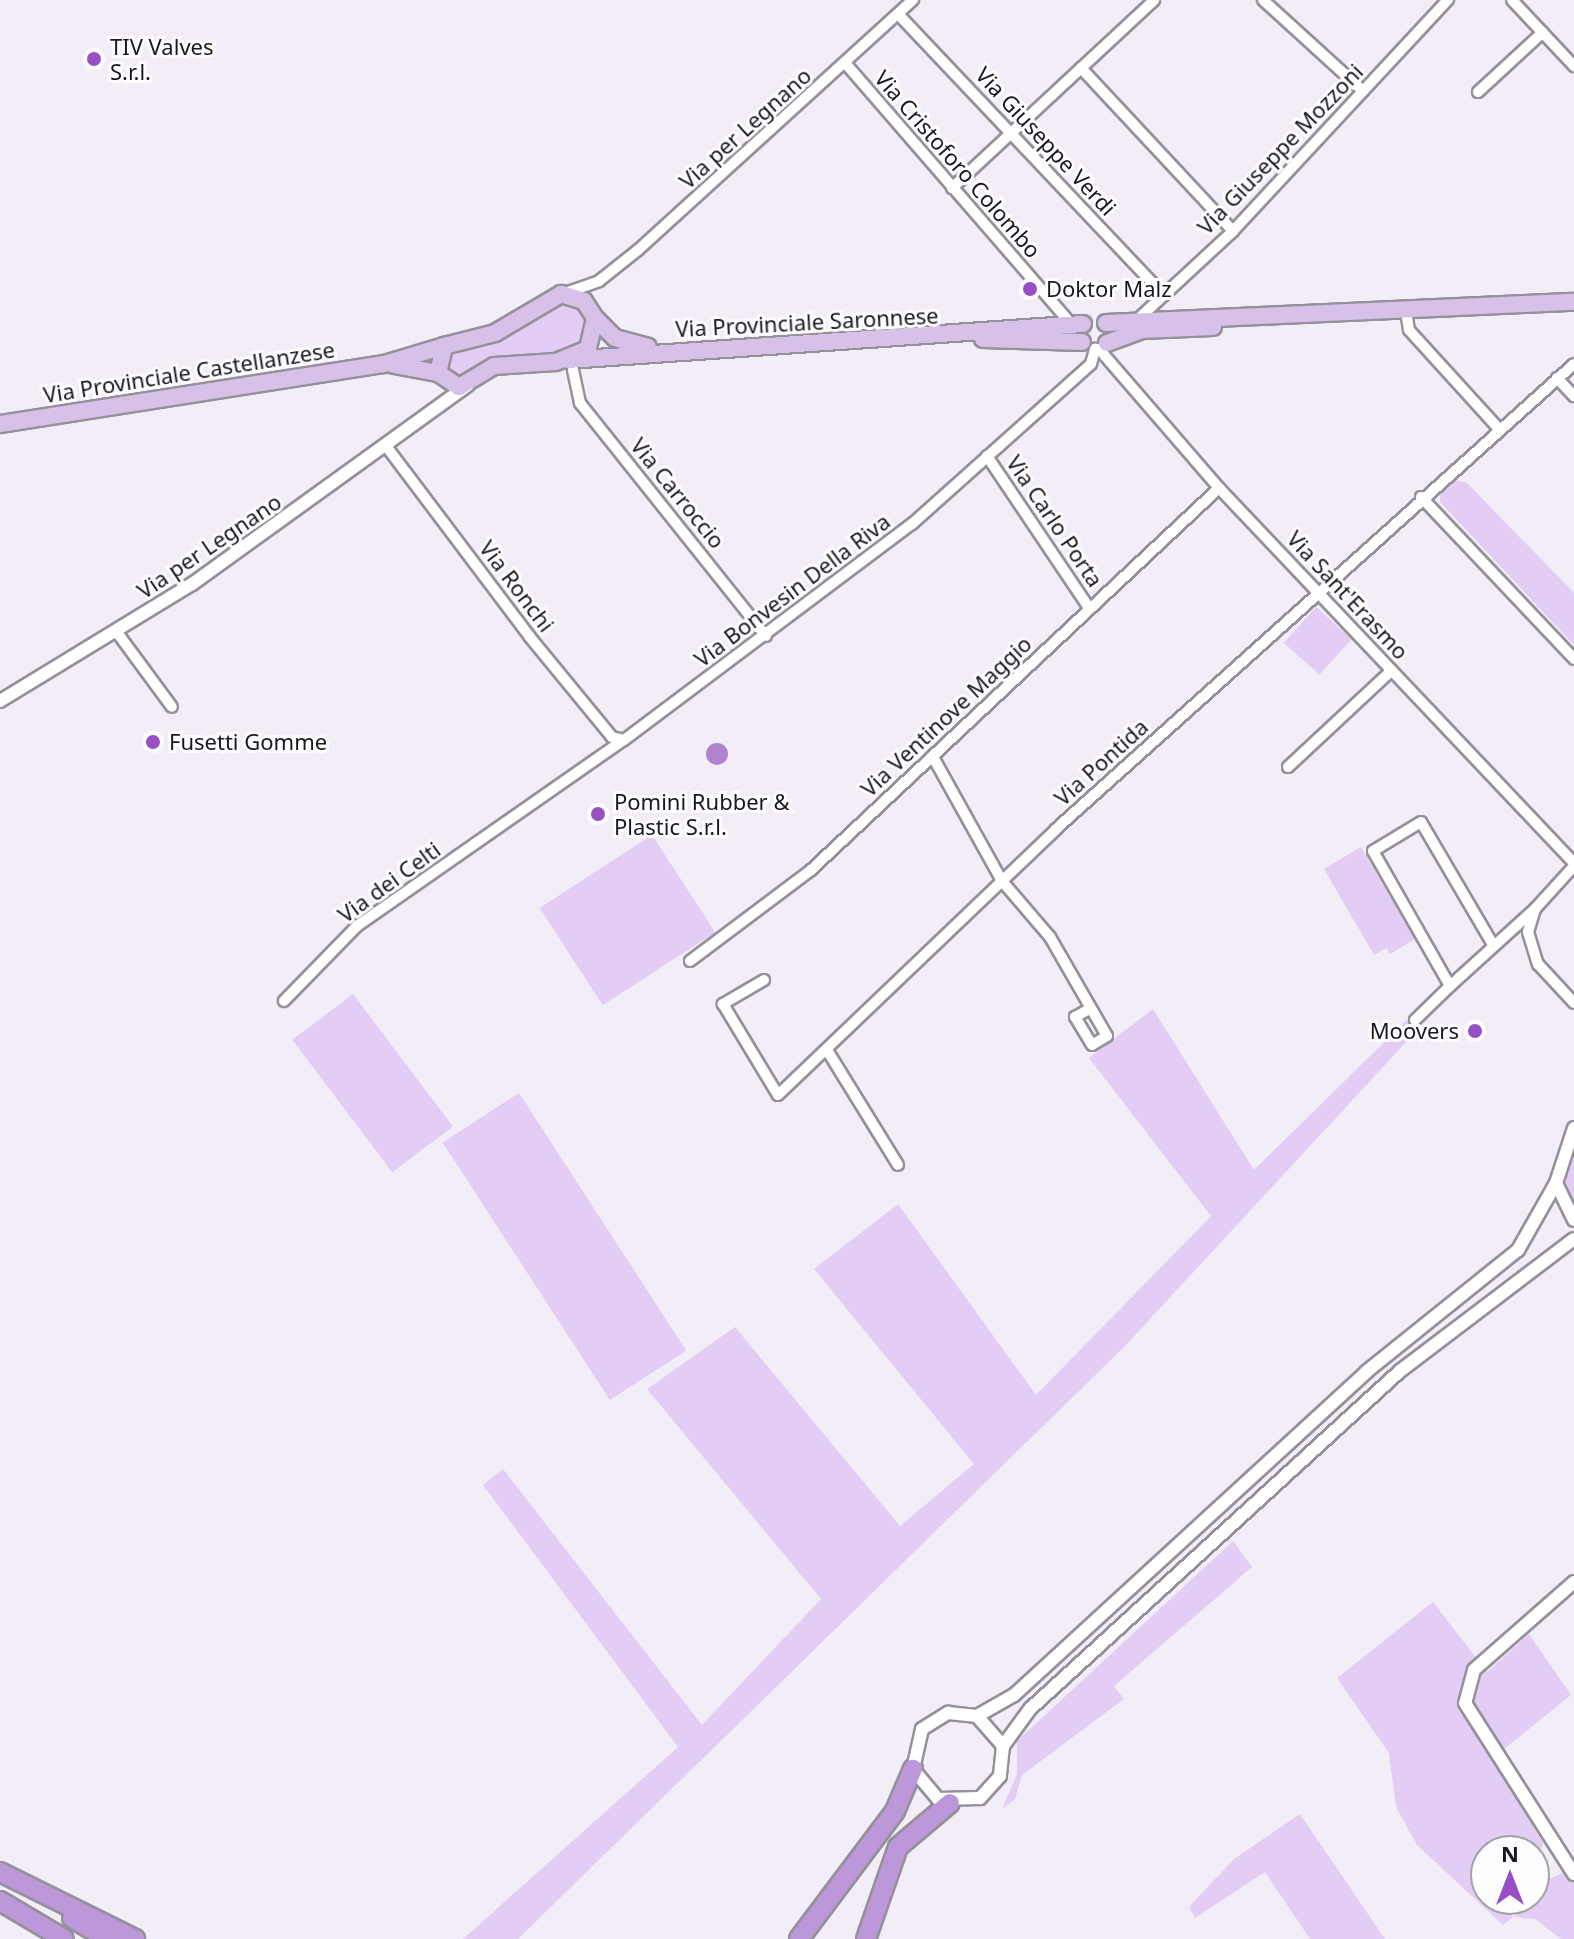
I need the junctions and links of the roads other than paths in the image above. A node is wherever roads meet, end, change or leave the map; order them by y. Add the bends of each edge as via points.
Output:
1 (913, 0) edge
2 (1154, 0) edge
3 (1263, 0) edge
4 (1448, 0) edge
5 (1512, 0) edge
6 (898, 14) junction
7 (1543, 32) junction
8 (846, 64) junction
9 (1574, 66) edge
10 (1081, 68) junction
11 (1363, 91) junction
12 (1478, 92) dead end
13 (1011, 133) junction
14 (952, 188) junction
15 (1233, 231) junction
16 (599, 281) junction
17 (561, 294) junction
18 (1164, 295) junction
19 (1574, 302) edge
20 (1406, 311) junction
21 (593, 313) junction
22 (1318, 316) junction
23 (1136, 321) junction
24 (1106, 323) junction
25 (1078, 324) junction
26 (953, 337) junction
27 (444, 346) junction
28 (1096, 346) junction
29 (662, 350) junction
30 (384, 364) junction
31 (1574, 364) edge
32 (570, 365) junction
33 (440, 376) junction
34 (1557, 378) junction
35 (469, 384) junction
36 (1574, 396) edge
37 (430, 410) junction
38 (0, 424) edge
39 (1499, 429) junction
40 (386, 446) junction
41 (987, 456) junction
42 (1219, 488) junction
43 (1421, 497) junction
44 (1320, 593) junction
45 (1090, 609) junction
46 (116, 631) junction
47 (766, 636) junction
48 (1574, 659) edge
49 (1391, 671) junction
50 (0, 701) edge
51 (172, 707) dead end
52 (624, 740) junction
53 (933, 757) junction
54 (1288, 767) dead end
55 (487, 836) joint
56 (1574, 864) edge
57 (1002, 881) junction
58 (1535, 909) junction
59 (1492, 943) junction
60 (690, 961) dead end
61 (764, 980) dead end
62 (1450, 986) junction
63 (284, 1001) dead end
64 (1574, 1003) edge
65 (1091, 1008) dead end
66 (1415, 1020) dead end
67 (827, 1050) junction
68 (1574, 1128) edge
69 (898, 1165) dead end
70 (1556, 1183) junction
71 (1574, 1220) edge
72 (1574, 1239) edge
73 (1574, 1582) edge
74 (977, 1716) junction
75 (1003, 1746) junction
76 (913, 1769) junction
77 (950, 1803) junction
78 (0, 1873) edge
79 (1574, 1874) edge
80 (0, 1901) edge
81 (64, 1939) edge
82 (108, 1939) edge
83 (135, 1939) edge
84 (799, 1939) edge
85 (866, 1939) edge

1 - 6 street, Via per Legnano
2 - 10 street
3 - 11 street
4 - 11 street, Via Giuseppe Mozzoni
5 - 7 street
6 - 8 street, Via per Legnano
6 - 13 street, Via Giuseppe Verdi
7 - 9 street
7 - 12 street
8 - 14 street, Via Cristoforo Colombo
8 - 16 street, Via per Legnano
10 - 13 street
10 - 15 street
11 - 15 street, Via Giuseppe Mozzoni
13 - 14 street
13 - 18 street, Via Giuseppe Verdi
14 - 25 street, Via Cristoforo Colombo
15 - 18 street, Via Giuseppe Mozzoni
16 - 17 street, Via per Legnano
16 - 21 street
17 - 21 main road, Via Provinciale Saronnese
17 - 27 main road, Via Provinciale Castellanzese via 495,333
18 - 23 street, Via Giuseppe Mozzoni
19 - 20 main road, Via Provinciale Saronnese
20 - 22 main road, Via Provinciale Saronnese
20 - 39 street via 1409,330
21 - 29 main road, Via Provinciale Saronnese via 615,338
21 - 32 main road via 594,341
22 - 23 main road, Via Provinciale Saronnese
22 - 28 main road, Via Provinciale Saronnese via 1142,330
23 - 24 main road, Via Provinciale Saronnese
24 - 25 main road, Via Provinciale Saronnese
24 - 28 main road
25 - 26 main road, Via Provinciale Saronnese
25 - 28 main road
26 - 28 main road, Via Provinciale Saronnese
26 - 29 main road, Via Provinciale Saronnese
27 - 30 main road, Via Provinciale Castellanzese
27 - 33 main road
28 - 41 street, Via Bonvesin Della Riva via 1091,364
28 - 42 street, Via Sant'Erasmo
29 - 32 main road, Via Provinciale Saronnese
30 - 33 main road, Via Provinciale Castellanzese
30 - 38 main road, Via Provinciale Castellanzese
31 - 34 street, Via Pontida
32 - 35 main road, Via Provinciale Saronnese via 494,366
32 - 47 street, Via Carroccio via 580,403
33 - 35 main road, Via Provinciale Castellanzese
33 - 37 street, Via per Legnano via 443,393
34 - 36 street
34 - 39 street, Via Pontida
35 - 37 street, Via per Legnano
37 - 40 street, Via per Legnano
39 - 43 street, Via Pontida
40 - 46 street, Via per Legnano
40 - 52 street, Via Ronchi via 527,633 612,737
41 - 45 street, Via Carlo Porta
41 - 47 street, Via Bonvesin Della Riva via 912,524
42 - 44 street, Via Sant'Erasmo
42 - 45 street, Via Ventinove Maggio
43 - 44 street, Via Pontida
43 - 48 street
44 - 49 street, Via Sant'Erasmo
44 - 57 street, Via Pontida
45 - 53 street, Via Ventinove Maggio
46 - 50 street, Via per Legnano
46 - 51 street
47 - 52 street, Via Bonvesin Della Riva
49 - 54 street
49 - 56 street, Via Sant'Erasmo
52 - 55 street, Via Bonvesin Della Riva
53 - 57 street
53 - 60 street, Via Ventinove Maggio via 784,893
55 - 63 street, Via dei Celti via 357,926
56 - 58 street
57 - 65 street via 1050,937
57 - 67 street, Via Pontida
58 - 59 street
58 - 64 street via 1531,950
59 - 62 street
59 - 62 street via 1421,822 1373,851
61 - 67 street, Via Pontida via 723,1004 778,1095
62 - 66 street
67 - 69 street
68 - 70 street
70 - 71 street
70 - 74 street via 1518,1250 1366,1372 1014,1695
72 - 75 street via 1400,1371 1030,1709
73 - 79 street via 1474,1670 1465,1703
74 - 75 street
74 - 76 street via 934,1719 915,1742
75 - 77 street via 992,1789
76 - 77 street via 927,1791
76 - 84 highway via 895,1811
77 - 85 highway via 898,1847
78 - 82 highway
78 - 83 highway
80 - 81 highway

